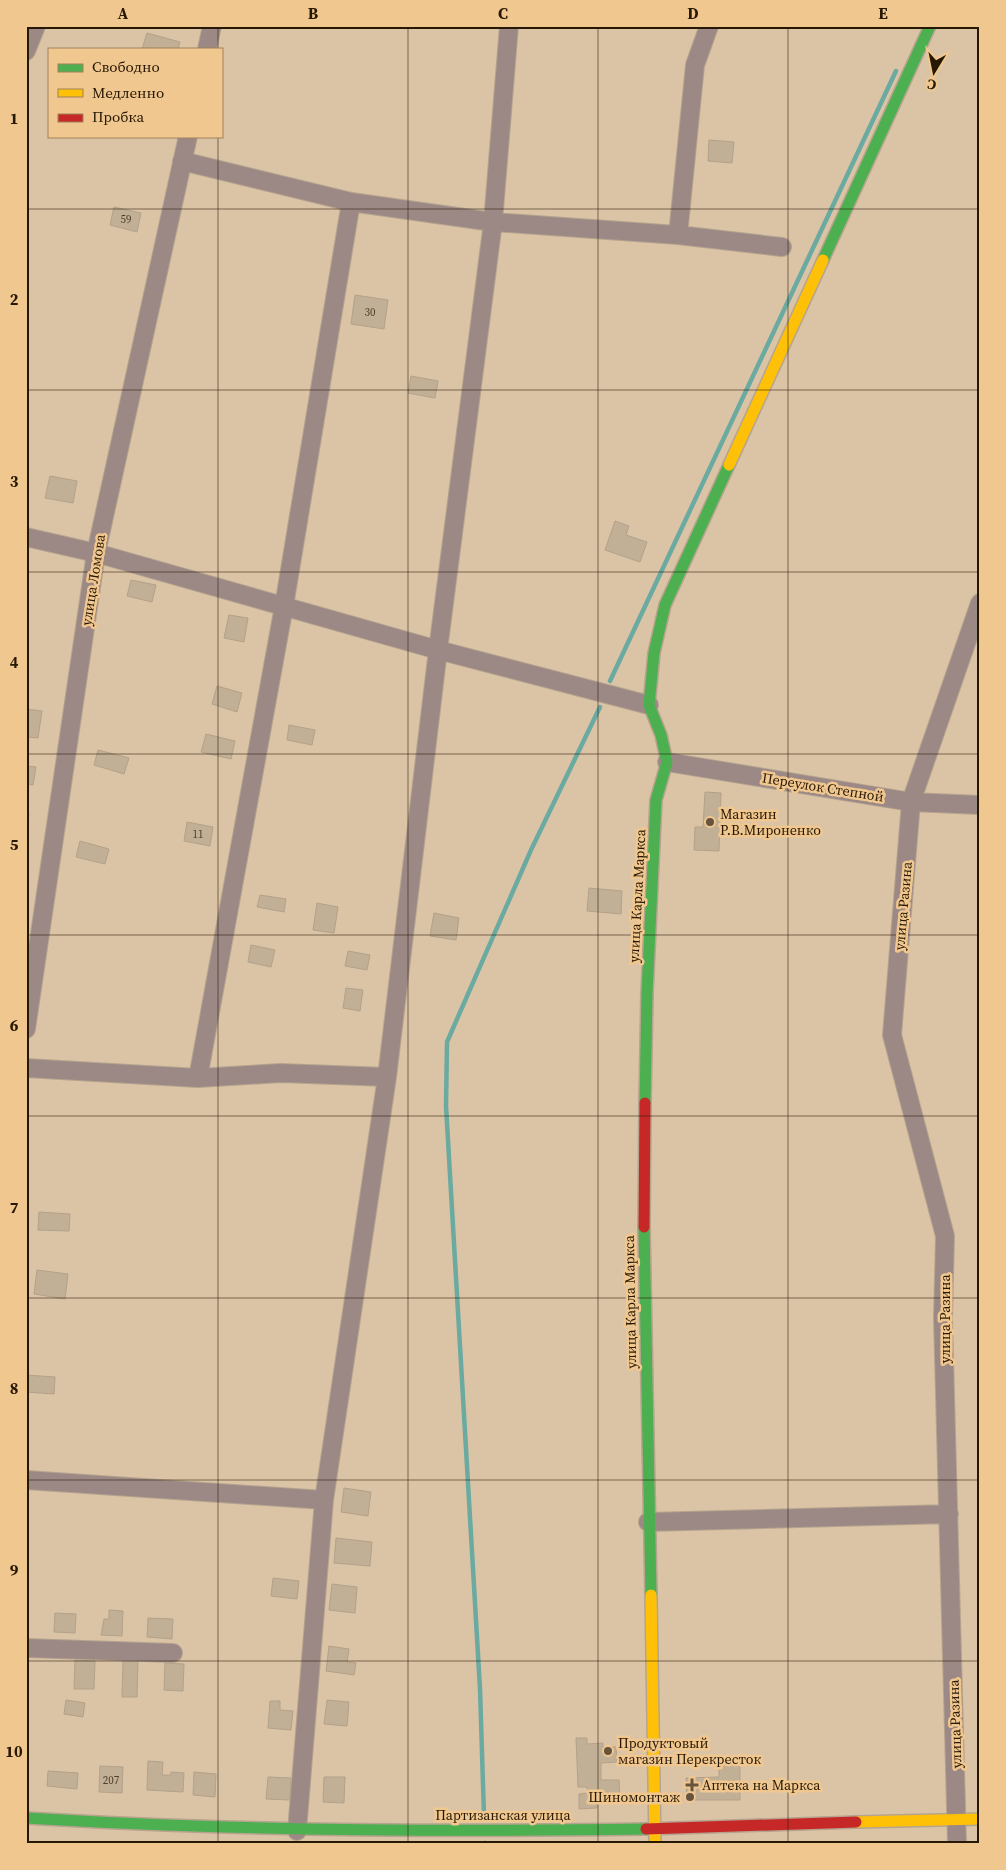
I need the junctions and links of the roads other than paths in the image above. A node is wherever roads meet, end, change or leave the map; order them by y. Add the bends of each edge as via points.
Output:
1 (36, 26) edge
2 (212, 26) edge
3 (509, 26) edge
4 (709, 26) edge
5 (930, 26) edge
6 (207, 48) edge
7 (26, 51) edge
8 (188, 138) edge
9 (182, 161) junction
10 (351, 202) junction
11 (493, 222) junction
12 (678, 235) junction
13 (782, 248) dead end
14 (26, 537) edge
15 (96, 553) junction
16 (980, 603) edge
17 (284, 606) junction
18 (438, 650) junction
19 (649, 705) junction
20 (667, 762) junction
21 (912, 802) junction
22 (980, 805) edge
23 (26, 1029) edge
24 (26, 1068) edge
25 (387, 1077) junction
26 (198, 1078) junction
27 (26, 1480) edge
28 (324, 1500) junction
29 (949, 1514) junction
30 (648, 1522) junction
31 (26, 1648) edge
32 (173, 1653) dead end
33 (26, 1818) edge
34 (957, 1819) junction
35 (980, 1819) edge
36 (655, 1829) junction
37 (297, 1831) junction
38 (315, 1837) edge
39 (655, 1844) edge
40 (957, 1844) edge

1 - 7 street
2 - 6 street
3 - 11 street
4 - 12 street via 695,65
5 - 19 street via 665,605 654,653
8 - 9 street, улица Ломова
9 - 10 street
9 - 15 street, улица Ломова
10 - 11 street
10 - 17 street
11 - 12 street
11 - 18 street
12 - 13 street
14 - 15 street
15 - 17 street
15 - 23 street, улица Ломова
16 - 21 street, улица Разина
17 - 18 street
17 - 26 street
18 - 19 street
18 - 25 street
19 - 20 street
20 - 21 street, Переулок Степной
20 - 30 street, улица Карла Маркса via 656,800 647,1003 643,1180
21 - 22 street, Переулок Степной
21 - 29 street, улица Разина via 892,1035 945,1236 943,1318
24 - 26 street
25 - 26 street via 281,1073
25 - 28 street
27 - 28 street
28 - 37 street
29 - 30 street
29 - 34 street, улица Разина
30 - 36 street, улица Карла Маркса
31 - 32 street
33 - 37 street, Партизанская улица via 134,1826
34 - 35 street, Партизанская улица
34 - 36 street, Партизанская улица
34 - 40 street, улица Разина
36 - 38 street, Партизанская улица
36 - 39 street, улица Карла Маркса
37 - 38 street, Партизанская улица

